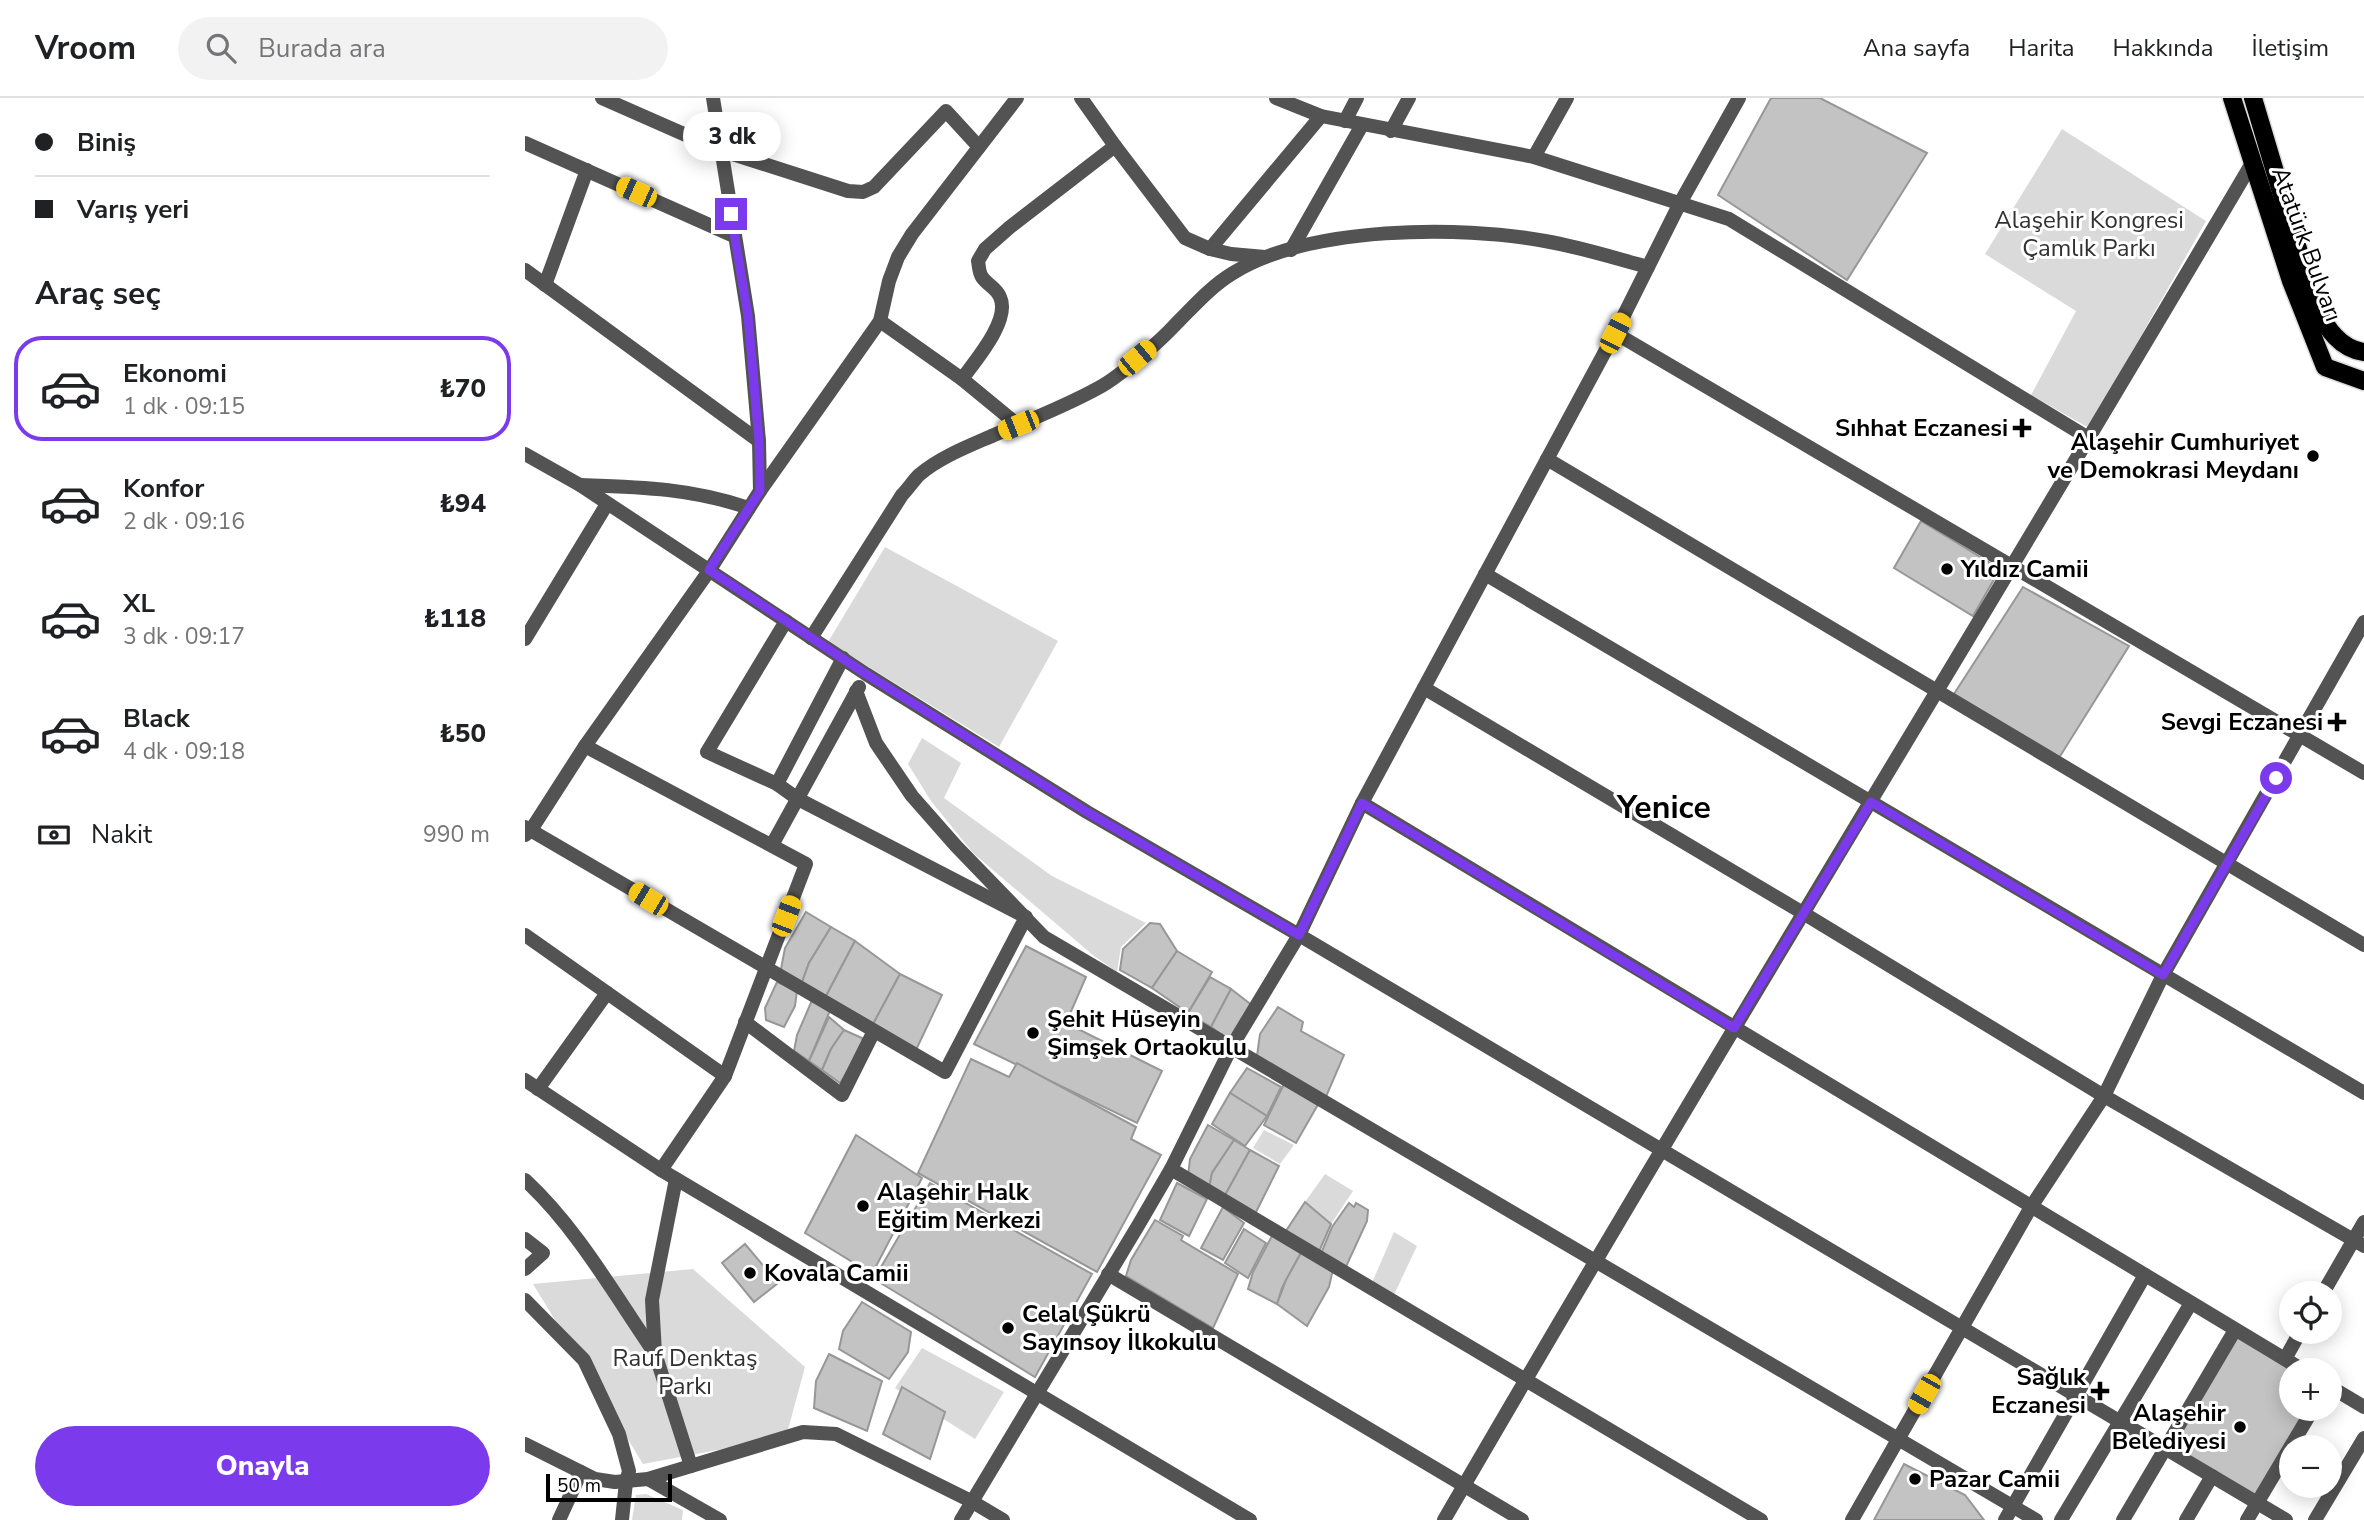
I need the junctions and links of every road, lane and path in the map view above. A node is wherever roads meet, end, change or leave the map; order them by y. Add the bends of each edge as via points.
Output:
1 (602, 98) edge
2 (713, 98) edge
3 (1017, 98) edge
4 (1081, 98) edge
5 (1276, 98) edge
6 (1357, 98) edge
7 (1409, 98) edge
8 (1567, 98) edge
9 (1739, 98) edge
10 (2232, 98) edge
11 (2253, 98) edge
12 (1321, 116) junction
13 (1345, 121) junction
14 (1361, 125) junction
15 (1391, 131) junction
16 (525, 143) edge
17 (1115, 146) junction
18 (979, 147) junction
19 (720, 150) junction
20 (1534, 157) junction
21 (2252, 163) junction
22 (587, 170) junction
23 (1679, 205) junction
24 (734, 236) junction
25 (1210, 249) junction
26 (1291, 250) junction
27 (1268, 257) junction
28 (1649, 267) junction
29 (525, 270) edge
30 (545, 285) junction
31 (880, 321) junction
32 (1615, 333) junction
33 (2360, 350) edge
34 (962, 379) junction
35 (2364, 381) edge
36 (1018, 425) junction
37 (2090, 439) junction
38 (759, 441) junction
39 (525, 454) edge
40 (1547, 459) junction
41 (580, 485) junction
42 (760, 491) junction
43 (607, 504) junction
44 (749, 508) junction
45 (2013, 566) junction
46 (709, 570) junction
47 (1485, 574) junction
48 (786, 621) junction
49 (2364, 622) edge
50 (811, 638) junction
51 (525, 639) edge
52 (843, 658) junction
53 (866, 674) junction
54 (1424, 688) junction
55 (856, 691) junction
56 (1938, 691) junction
57 (2300, 735) junction
58 (585, 746) junction
59 (2364, 773) edge
60 (777, 784) junction
61 (798, 799) junction
62 (1871, 802) junction
63 (1362, 803) junction
64 (527, 830) edge
65 (772, 845) junction
66 (2227, 863) junction
67 (1803, 914) junction
68 (1026, 917) junction
69 (525, 935) edge
70 (1299, 935) junction
71 (2364, 945) edge
72 (766, 968) junction
73 (2163, 975) junction
74 (607, 993) junction
75 (745, 1022) junction
76 (1734, 1028) junction
77 (874, 1031) junction
78 (1232, 1046) junction
79 (725, 1076) junction
80 (531, 1085) edge
81 (2364, 1093) edge
82 (2103, 1096) junction
83 (1661, 1150) junction
84 (661, 1170) junction
85 (1171, 1170) junction
86 (676, 1179) junction
87 (525, 1180) edge
88 (2031, 1207) junction
89 (2364, 1222) edge
90 (525, 1239) edge
91 (2359, 1243) edge
92 (1595, 1259) junction
93 (525, 1269) edge
94 (1108, 1275) junction
95 (2145, 1275) junction
96 (2332, 1281) edge
97 (525, 1300) edge
98 (2191, 1303) junction
99 (1962, 1328) junction
100 (2235, 1330) junction
101 (655, 1353) junction
102 (2282, 1358) edge
103 (1524, 1381) junction
104 (1038, 1393) junction
105 (2342, 1394) edge
106 (2076, 1396) junction
107 (2364, 1407) edge
108 (2306, 1421) edge
109 (2120, 1422) junction
110 (2364, 1438) edge
111 (1898, 1439) junction
112 (525, 1444) edge
113 (2165, 1448) junction
114 (691, 1466) junction
115 (581, 1472) junction
116 (2212, 1476) junction
117 (648, 1479) junction
118 (626, 1482) junction
119 (1464, 1485) junction
120 (971, 1501) junction
121 (2257, 1503) junction
122 (2013, 1507) junction
123 (694, 1513) edge
124 (559, 1520) edge
125 (622, 1520) edge
126 (720, 1520) edge
127 (961, 1520) edge
128 (1003, 1520) edge
129 (1250, 1520) edge
130 (1444, 1520) edge
131 (1523, 1520) edge
132 (1761, 1520) edge
133 (1852, 1520) edge
134 (2005, 1520) edge
135 (2036, 1520) edge
136 (2061, 1520) edge
137 (2123, 1520) edge
138 (2186, 1520) edge
139 (2247, 1520) edge
140 (2286, 1520) edge
141 (2315, 1520) edge

1 - 19 street
2 - 19 street
3 - 18 street
4 - 17 street
5 - 12 street
6 - 13 street
7 - 15 street
8 - 20 street
9 - 23 street
10 - 21 main road, Atatürk Bulvarı
11 - 33 main road, Atatürk Bulvarı via 2316,309 2329,332
12 - 13 street
12 - 25 street
13 - 14 street
14 - 15 street
14 - 26 street
15 - 20 street
16 - 22 street
17 - 25 street via 1185,238
17 - 34 street via 985,249 978,261 981,276 1002,300 1001,314 995,332
18 - 19 street via 946,111 874,187 863,192
18 - 31 street via 898,257
19 - 24 street
20 - 23 street
21 - 35 main road, Atatürk Bulvarı via 2325,367
21 - 37 street
22 - 24 street
22 - 30 street
23 - 28 street
23 - 37 street via 1729,219
24 - 38 street via 748,316
25 - 27 street
26 - 27 street
26 - 28 street via 1352,237 1480,233 1545,241
27 - 36 street via 1211,288 1171,330 1106,384
28 - 32 street
29 - 30 street
30 - 38 street
31 - 34 street
31 - 42 street
32 - 40 street
32 - 45 street
34 - 36 street
36 - 50 street via 973,444 920,475 902,495
37 - 45 street
38 - 42 street
39 - 41 street
40 - 47 street
40 - 56 street
41 - 43 street
41 - 44 street via 661,488 717,497
42 - 44 street
43 - 46 street
43 - 51 street
44 - 46 street
45 - 56 street
45 - 57 street
46 - 48 street
46 - 58 street
47 - 54 street
47 - 62 street
48 - 50 street
48 - 60 street via 707,752
49 - 57 street
50 - 52 street
52 - 53 street
52 - 60 street
53 - 55 street
53 - 70 street via 1087,812
54 - 63 street
54 - 67 street
55 - 61 street
55 - 68 street via 876,743 912,796
56 - 62 street
56 - 66 street
57 - 59 street
57 - 66 street
58 - 64 street
58 - 65 street
60 - 61 street
61 - 65 street
61 - 68 street
62 - 67 street
62 - 73 street
63 - 70 street
63 - 76 street
64 - 72 street
65 - 72 street via 806,864
66 - 71 street
66 - 73 street
67 - 76 street
67 - 82 street
68 - 77 street via 945,1072
68 - 78 street via 1044,937
69 - 74 street
70 - 78 street
70 - 83 street
72 - 75 street
72 - 77 street
73 - 81 street
73 - 82 street
74 - 79 street
74 - 80 street
75 - 77 street via 842,1095
75 - 79 street
76 - 83 street
76 - 88 street
78 - 85 street
78 - 92 street
79 - 84 street
80 - 84 street
82 - 88 street
82 - 91 street
83 - 92 street
83 - 99 street
84 - 86 street
85 - 94 street
85 - 103 street
86 - 101 street via 652,1300
86 - 104 street
87 - 101 street via 576,1239
88 - 95 street
88 - 99 street
89 - 91 street
90 - 93 street via 543,1253
91 - 96 street
92 - 103 street
92 - 111 street
94 - 104 street
94 - 119 street
95 - 98 street
95 - 106 street
97 - 118 street via 584,1360 619,1434 629,1471
98 - 100 street
98 - 109 street
99 - 106 street
99 - 111 street
100 - 102 street
100 - 113 street
101 - 114 street
103 - 119 street
103 - 132 street
104 - 120 street
104 - 129 street
105 - 107 street
106 - 109 street
106 - 122 street
108 - 121 street
109 - 113 street
109 - 136 street
110 - 141 street
111 - 122 street
111 - 133 street
112 - 115 street
113 - 116 street
113 - 137 street
114 - 117 street
114 - 120 street via 803,1432 836,1434
115 - 118 street via 595,1479
115 - 124 street
116 - 121 street
116 - 138 street
117 - 118 street
117 - 123 street
118 - 125 street
119 - 130 street
119 - 131 street
120 - 127 street
120 - 128 street
121 - 139 street
121 - 140 street
122 - 134 street
122 - 135 street
123 - 126 street

